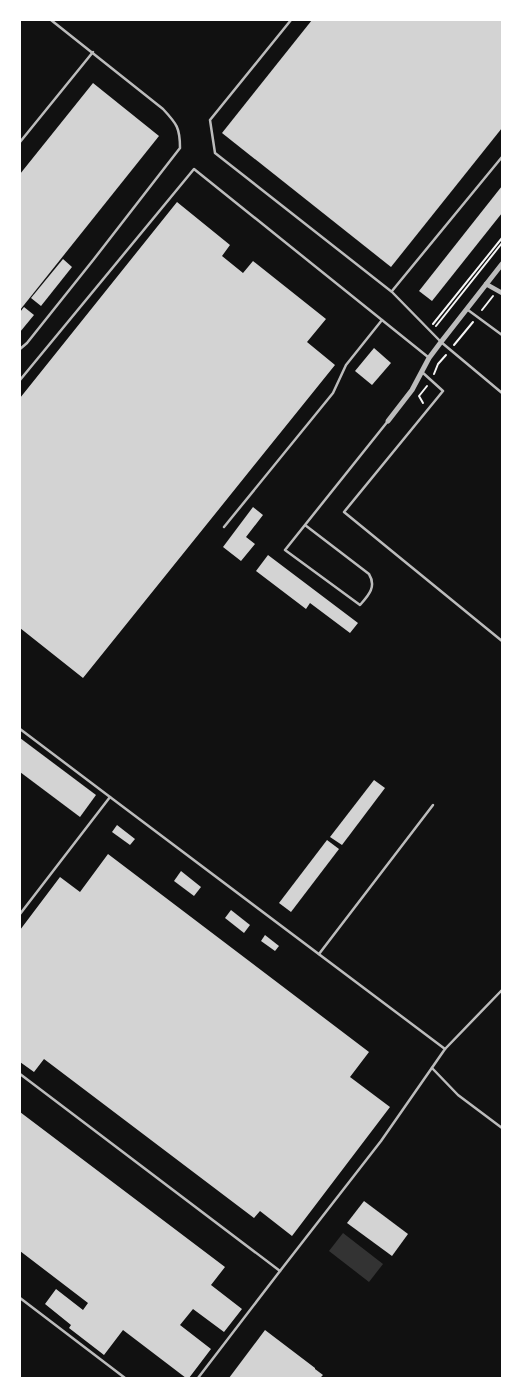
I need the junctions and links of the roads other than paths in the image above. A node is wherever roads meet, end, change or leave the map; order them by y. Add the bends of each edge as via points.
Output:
1 (51, 20) edge
2 (291, 20) edge
3 (93, 52) junction
4 (20, 142) edge
5 (502, 157) edge
6 (502, 264) edge
7 (486, 284) junction
8 (392, 292) junction
9 (502, 293) edge
10 (467, 309) junction
11 (382, 320) junction
12 (502, 335) edge
13 (441, 342) junction
14 (20, 348) edge
15 (429, 358) junction
16 (422, 372) junction
17 (20, 380) edge
18 (502, 393) edge
19 (388, 421) joint
20 (305, 525) junction
21 (224, 527) dead end
22 (502, 640) edge
23 (20, 729) edge
24 (110, 797) junction
25 (433, 806) dead end
26 (20, 914) edge
27 (319, 954) junction
28 (502, 990) edge
29 (445, 1049) junction
30 (432, 1068) junction
31 (20, 1074) edge
32 (502, 1128) edge
33 (280, 1271) junction
34 (20, 1298) edge
35 (125, 1378) edge
36 (198, 1378) edge

1 - 3 lane
2 - 8 lane via 210,120 215,153
3 - 4 lane
3 - 14 lane via 174,120 180,133 180,148 94,260
5 - 8 lane
6 - 7 street
7 - 9 street
7 - 10 street
8 - 13 lane
10 - 12 lane
10 - 13 street
11 - 15 lane
11 - 17 lane via 194,169
11 - 21 lane via 346,365 333,393
13 - 15 street
13 - 18 lane
15 - 16 street
16 - 19 street
16 - 22 lane via 443,391 344,512
19 - 20 lane
20 - 20 lane via 285,550 360,605 372,588 370,574
23 - 24 lane
24 - 26 lane
24 - 27 lane
25 - 27 lane
27 - 29 lane
28 - 29 lane
29 - 30 lane
30 - 32 lane via 458,1095
30 - 33 lane via 381,1141
31 - 33 lane
33 - 36 lane
34 - 35 lane

